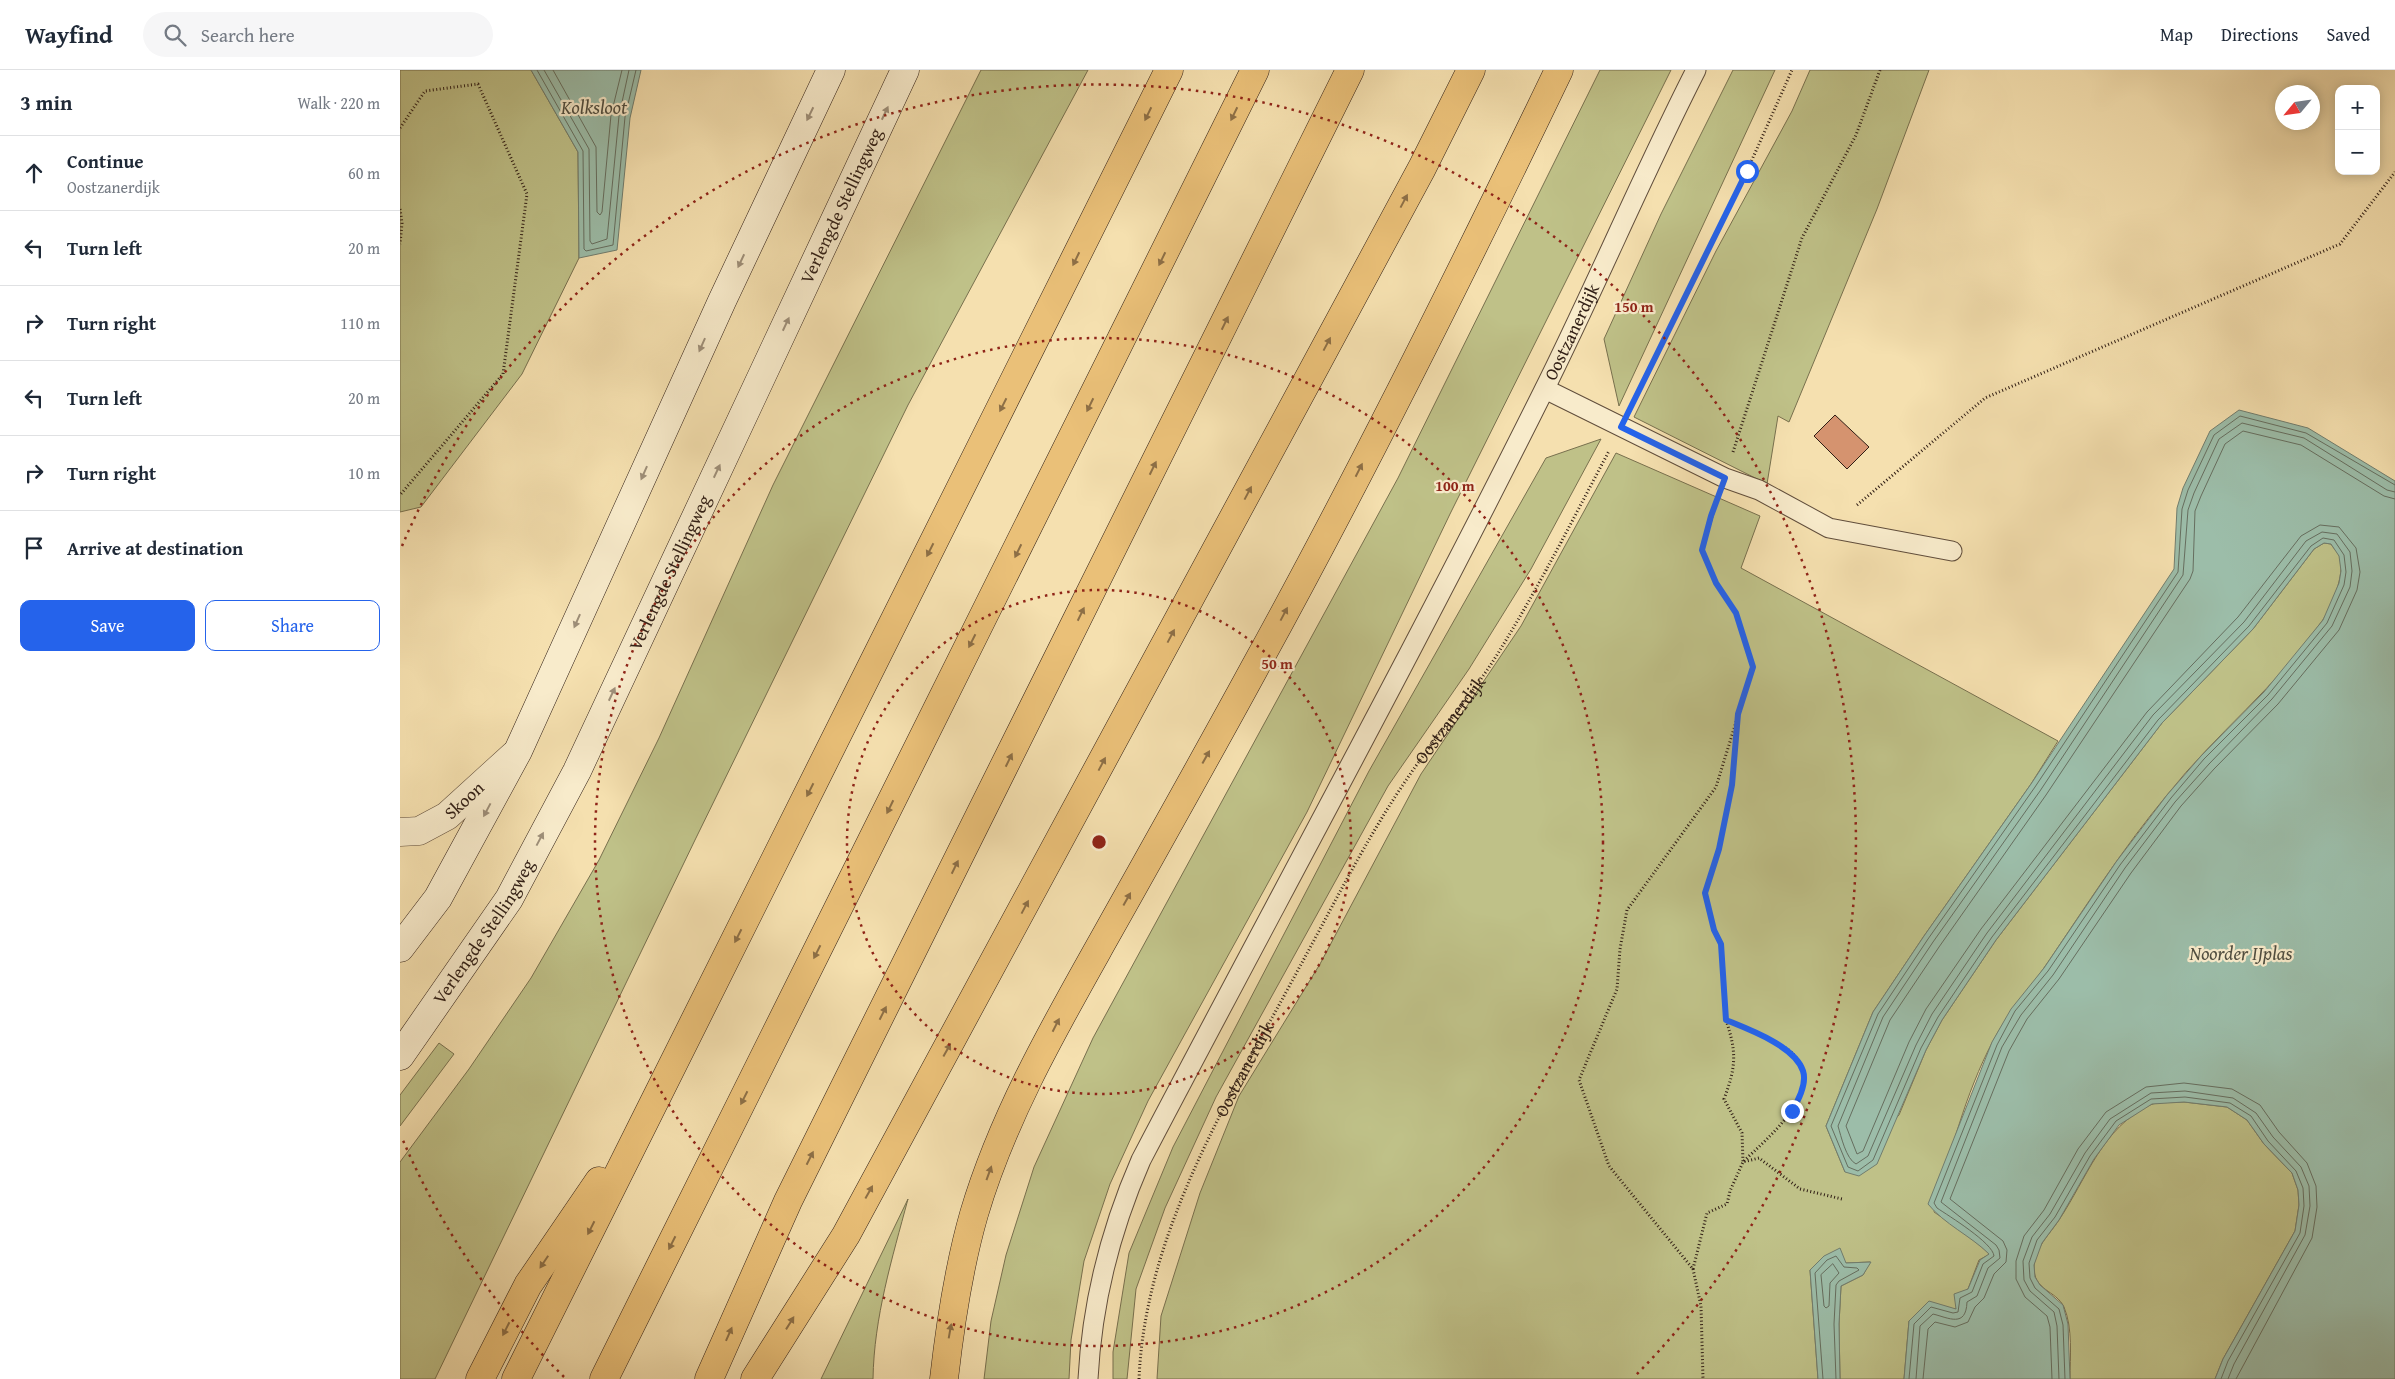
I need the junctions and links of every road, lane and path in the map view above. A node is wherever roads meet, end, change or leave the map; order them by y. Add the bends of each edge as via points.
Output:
1 (832, 70) edge
2 (905, 70) edge
3 (1169, 70) edge
4 (1255, 70) edge
5 (1350, 70) edge
6 (1471, 70) edge
7 (1559, 70) edge
8 (1696, 70) edge
9 (1792, 70) edge
10 (1880, 70) edge
11 (400, 128) edge
12 (2395, 172) edge
13 (400, 209) edge
14 (400, 244) edge
15 (1545, 389) junction
16 (1621, 427) junction
17 (1725, 478) junction
18 (400, 495) edge
19 (1829, 528) junction
20 (1952, 551) dead end
21 (1738, 714) junction
22 (518, 751) junction
23 (400, 832) edge
24 (400, 948) edge
25 (1726, 1020) junction
26 (400, 1056) edge
27 (660, 1091) junction
28 (1743, 1162) junction
29 (1842, 1199) dead end
30 (1693, 1269) junction
31 (480, 1379) edge
32 (516, 1379) edge
33 (604, 1379) edge
34 (710, 1379) edge
35 (755, 1379) edge
36 (944, 1379) edge
37 (1088, 1379) edge
38 (1140, 1379) edge
39 (1703, 1379) edge

1 -> 22 main road via 722,301
26 -> 2 main road, Verlengde Stellingweg via 509,899 576,770
3 -> 27 highway
4 -> 33 highway
34 -> 5 highway via 788,1201
35 -> 6 highway via 846,1235 1295,405
36 -> 7 highway via 949,1332 974,1215 1016,1104 1068,1001 1252,673 1351,486
8 - 15 lane, Oostzanerdijk
9 - 16 path, Oostzanerdijk via 1747,171
10 - 17 path via 1856,135 1802,238
11 - 18 path via 425,91 478,84 527,194 503,374
12 - 19 path via 2340,244 1985,398
13 - 14 path
15 - 16 lane
15 - 37 lane, Oostzanerdijk via 1418,639 1140,1160 1110,1242 1095,1304
16 - 17 lane
16 - 38 path, Oostzanerdijk via 1499,652 1409,775 1369,841 1226,1103 1168,1232 1154,1278 1140,1348
17 - 19 lane via 1759,490
17 - 21 path via 1702,550 1716,583 1736,613 1753,667
19 - 20 lane
21 - 25 path via 1732,785 1719,849 1705,893 1721,944
21 - 30 path via 1716,787 1627,910 1617,989 1579,1080 1609,1166
22 - 23 main road, Skoon via 447,816 419,831
22 -> 24 main road via 438,898
25 - 28 path via 1735,1045 1732,1076 1724,1099 1742,1133
25 - 28 path via 1756,1032 1794,1054 1804,1072 1800,1097 1792,1111
27 -> 31 highway via 528,1285
27 -> 32 highway
28 - 29 path via 1759,1158 1800,1188
28 - 30 path via 1727,1204 1708,1213
30 - 39 path via 1701,1306

